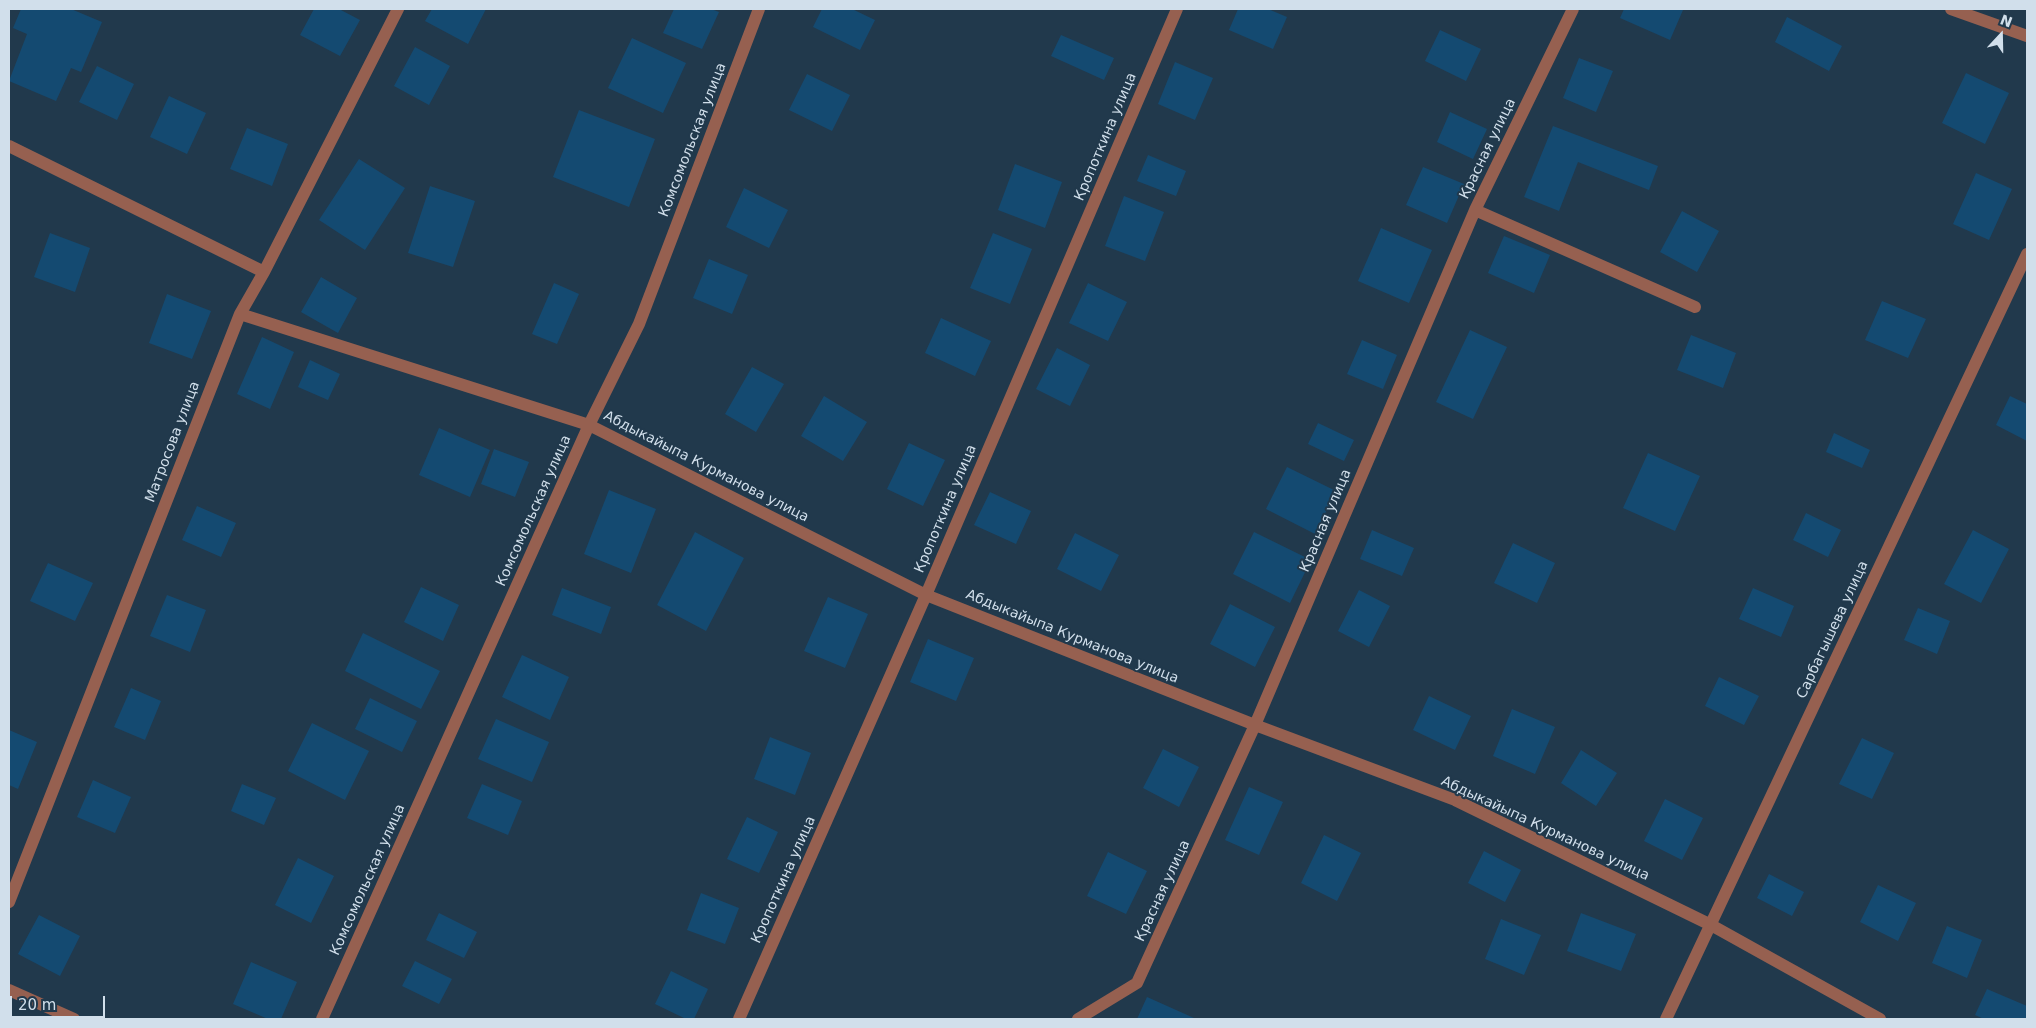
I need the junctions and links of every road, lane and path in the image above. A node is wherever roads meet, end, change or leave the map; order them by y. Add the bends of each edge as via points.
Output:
1 (398, 9) edge
2 (759, 9) edge
3 (1177, 9) edge
4 (1573, 9) edge
5 (1951, 9) edge
6 (2027, 36) edge
7 (9, 146) edge
8 (1475, 210) junction
9 (2027, 254) edge
10 (264, 272) junction
11 (1694, 307) dead end
12 (240, 314) junction
13 (589, 425) junction
14 (926, 595) junction
15 (1255, 725) junction
16 (9, 902) edge
17 (1711, 925) junction
18 (9, 990) edge
19 (74, 1019) edge
20 (322, 1019) edge
21 (739, 1019) edge
22 (1078, 1019) edge
23 (1666, 1019) edge
24 (1880, 1019) edge

1 - 10 street, Матросова улица
2 - 13 street, Комсомольская улица via 639,324
3 - 14 street, Кропоткина улица
4 - 8 street, Красная улица
5 - 6 street
7 - 10 street
8 - 11 street
8 - 15 street, Красная улица
9 - 17 street, Сарбагышева улица
10 - 12 street, Матросова улица
12 - 13 street, Абдыкайыпа Курманова улица
12 - 16 street, Матросова улица
13 - 14 street, Абдыкайыпа Курманова улица
13 - 20 street, Комсомольская улица
14 - 15 street, Абдыкайыпа Курманова улица
14 - 21 street, Кропоткина улица
15 - 17 street, Абдыкайыпа Курманова улица via 1455,800
15 - 22 street, Красная улица via 1137,983
17 - 23 street, Сарбагышева улица
17 - 24 street, Абдыкайыпа Курманова улица
18 - 19 street

